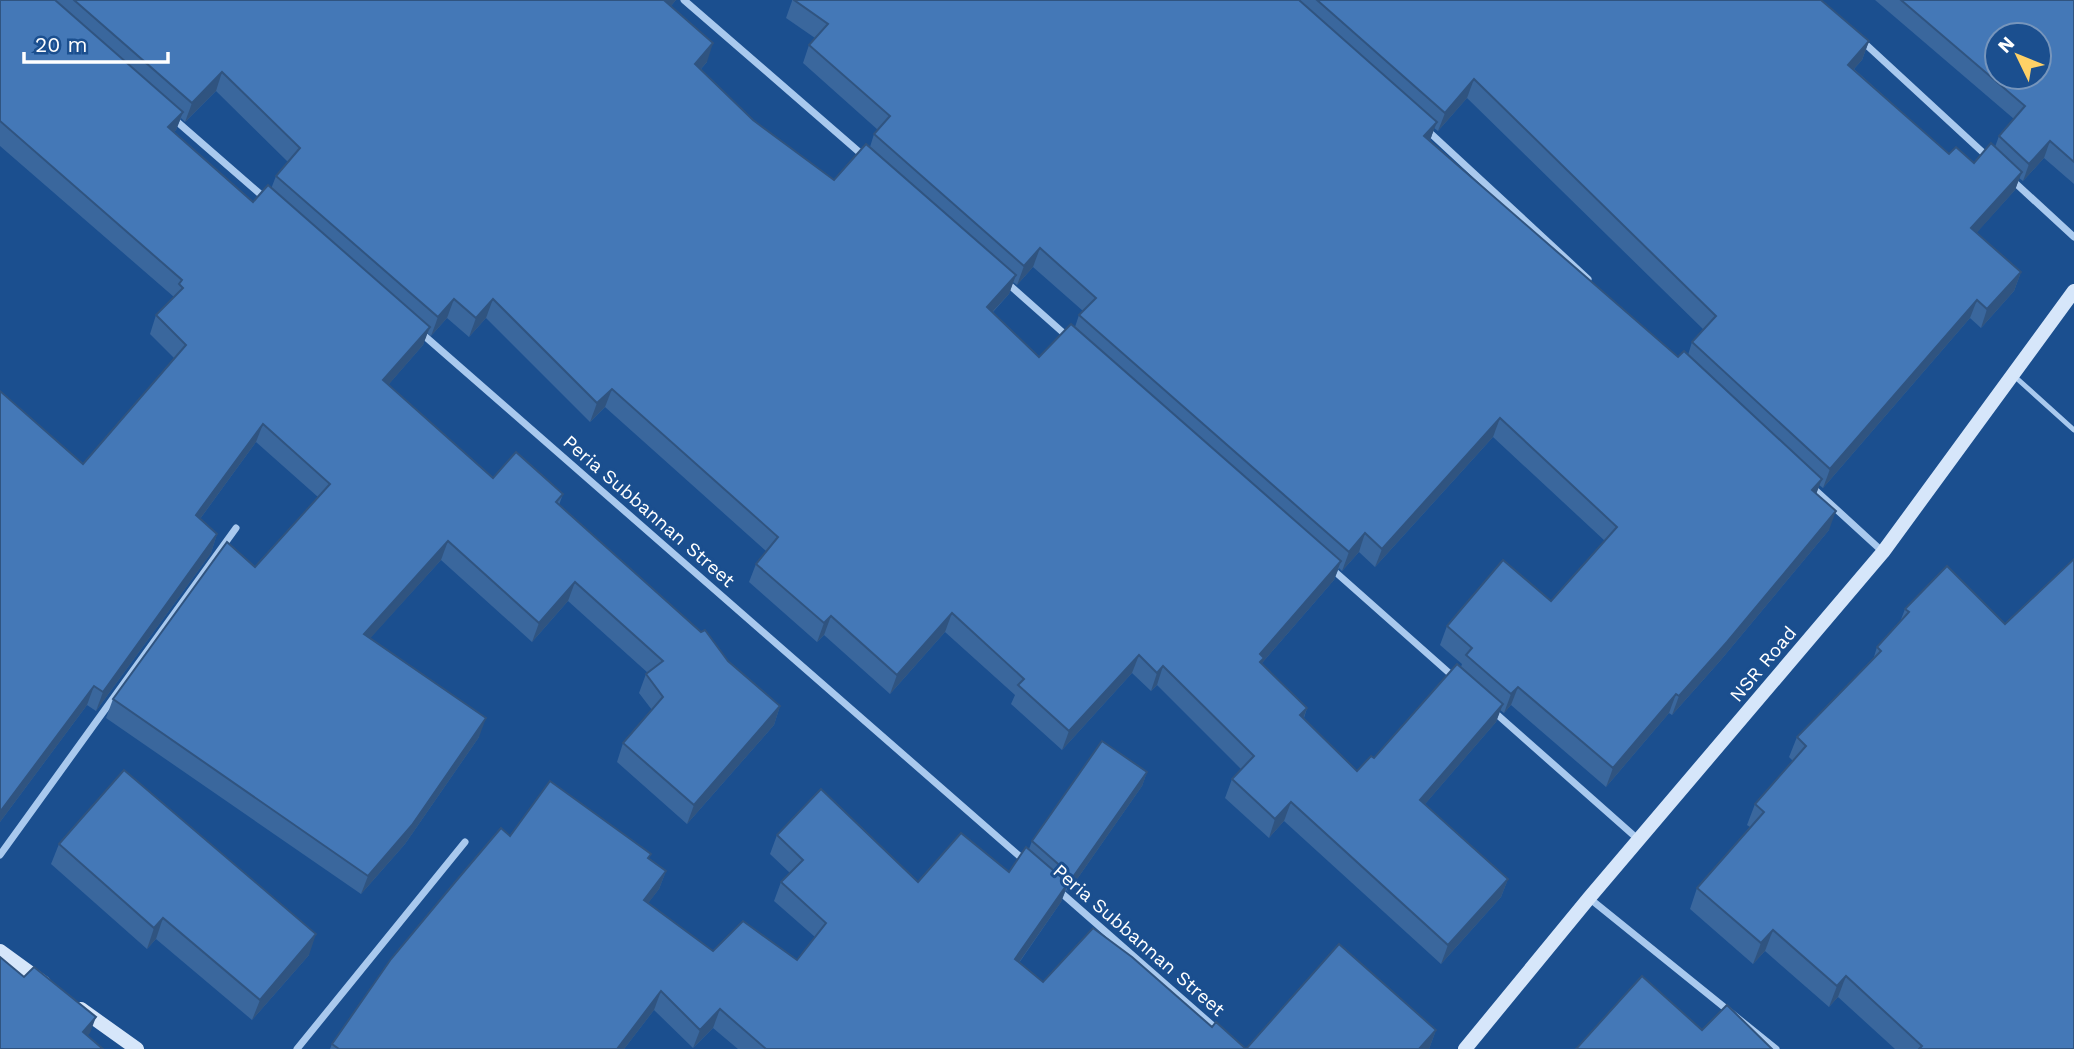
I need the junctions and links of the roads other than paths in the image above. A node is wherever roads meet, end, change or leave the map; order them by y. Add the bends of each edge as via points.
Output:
1 (684, 0) edge
2 (1849, 29) edge
3 (171, 117) edge
4 (1417, 121) edge
5 (1992, 162) edge
6 (876, 168) edge
7 (2003, 171) edge
8 (275, 207) edge
9 (2074, 237) edge
10 (1002, 278) edge
11 (1599, 290) edge
12 (2074, 291) edge
13 (411, 324) edge
14 (1075, 343) edge
15 (2013, 375) junction
16 (2074, 430) edge
17 (1802, 477) edge
18 (236, 528) dead end
19 (1883, 552) junction
20 (1326, 564) edge
21 (1462, 684) edge
22 (1483, 702) edge
23 (1640, 841) junction
24 (465, 842) dead end
25 (0, 855) edge
26 (1032, 867) edge
27 (1053, 885) edge
28 (1589, 898) junction
29 (0, 951) edge
30 (1228, 1040) edge
31 (137, 1049) edge
32 (297, 1049) edge
33 (1465, 1049) edge
34 (1776, 1049) edge

1 - 6 street
2 - 5 street
3 - 8 street
4 - 11 street
7 - 9 street
10 - 14 street
12 - 15 main road, NSR Road
13 - 26 street, Peria Subbannan Street
15 - 16 lane
15 - 19 main road, NSR Road
17 - 19 street
18 - 25 street
19 - 23 main road, NSR Road
20 - 21 street
22 - 23 street
23 - 28 main road, NSR Road
24 - 32 street
27 - 30 street, Peria Subbannan Street
28 - 33 main road, NSR Road
28 - 34 street
29 - 31 main road

